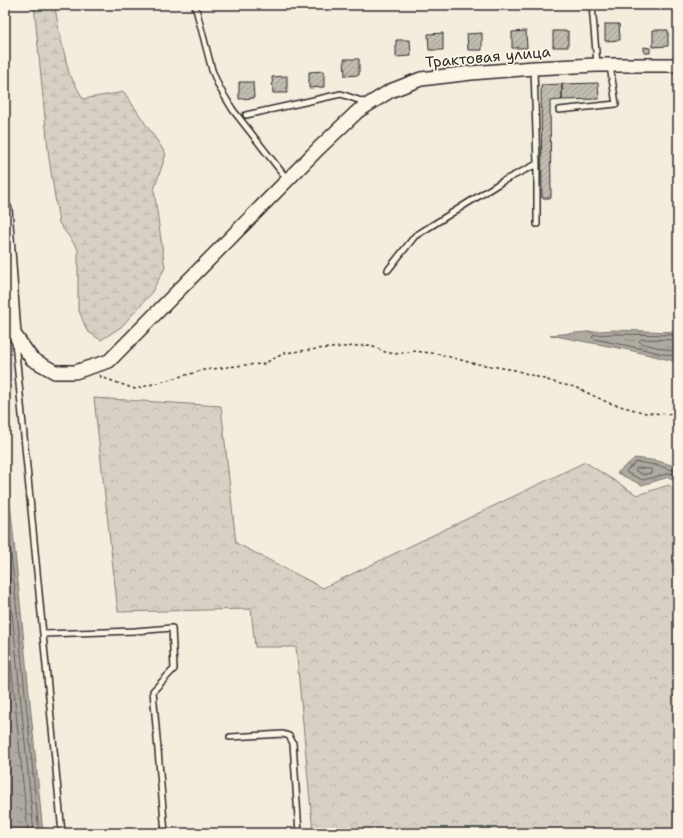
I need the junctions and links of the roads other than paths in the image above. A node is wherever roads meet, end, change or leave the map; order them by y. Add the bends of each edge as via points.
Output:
1 (195, 5) edge
2 (592, 5) edge
3 (678, 64) edge
4 (603, 65) junction
5 (534, 68) junction
6 (370, 104) junction
7 (559, 110) dead end
8 (246, 115) dead end
9 (537, 164) junction
10 (288, 179) junction
11 (5, 209) edge
12 (537, 224) dead end
13 (388, 270) dead end
14 (14, 334) junction
15 (43, 634) junction
16 (230, 736) dead end
17 (62, 833) edge
18 (165, 833) edge
19 (299, 833) edge

1 - 10 lane via 218,87
2 - 4 lane
3 - 4 street, Трактовая улица
4 - 5 street, Трактовая улица
4 - 7 lane via 616,104
5 - 6 street, Трактовая улица via 421,79 390,91
5 - 9 lane
6 - 8 lane via 341,94
6 - 10 street, Трактовая улица via 358,111
9 - 12 lane
9 - 13 lane via 503,180 414,236
10 - 14 street, Трактовая улица via 109,361 75,372 55,372 32,359
11 - 14 street
14 - 15 lane
15 - 17 lane
15 - 18 lane via 172,628 174,669 154,691
16 - 19 lane via 289,736 293,743

